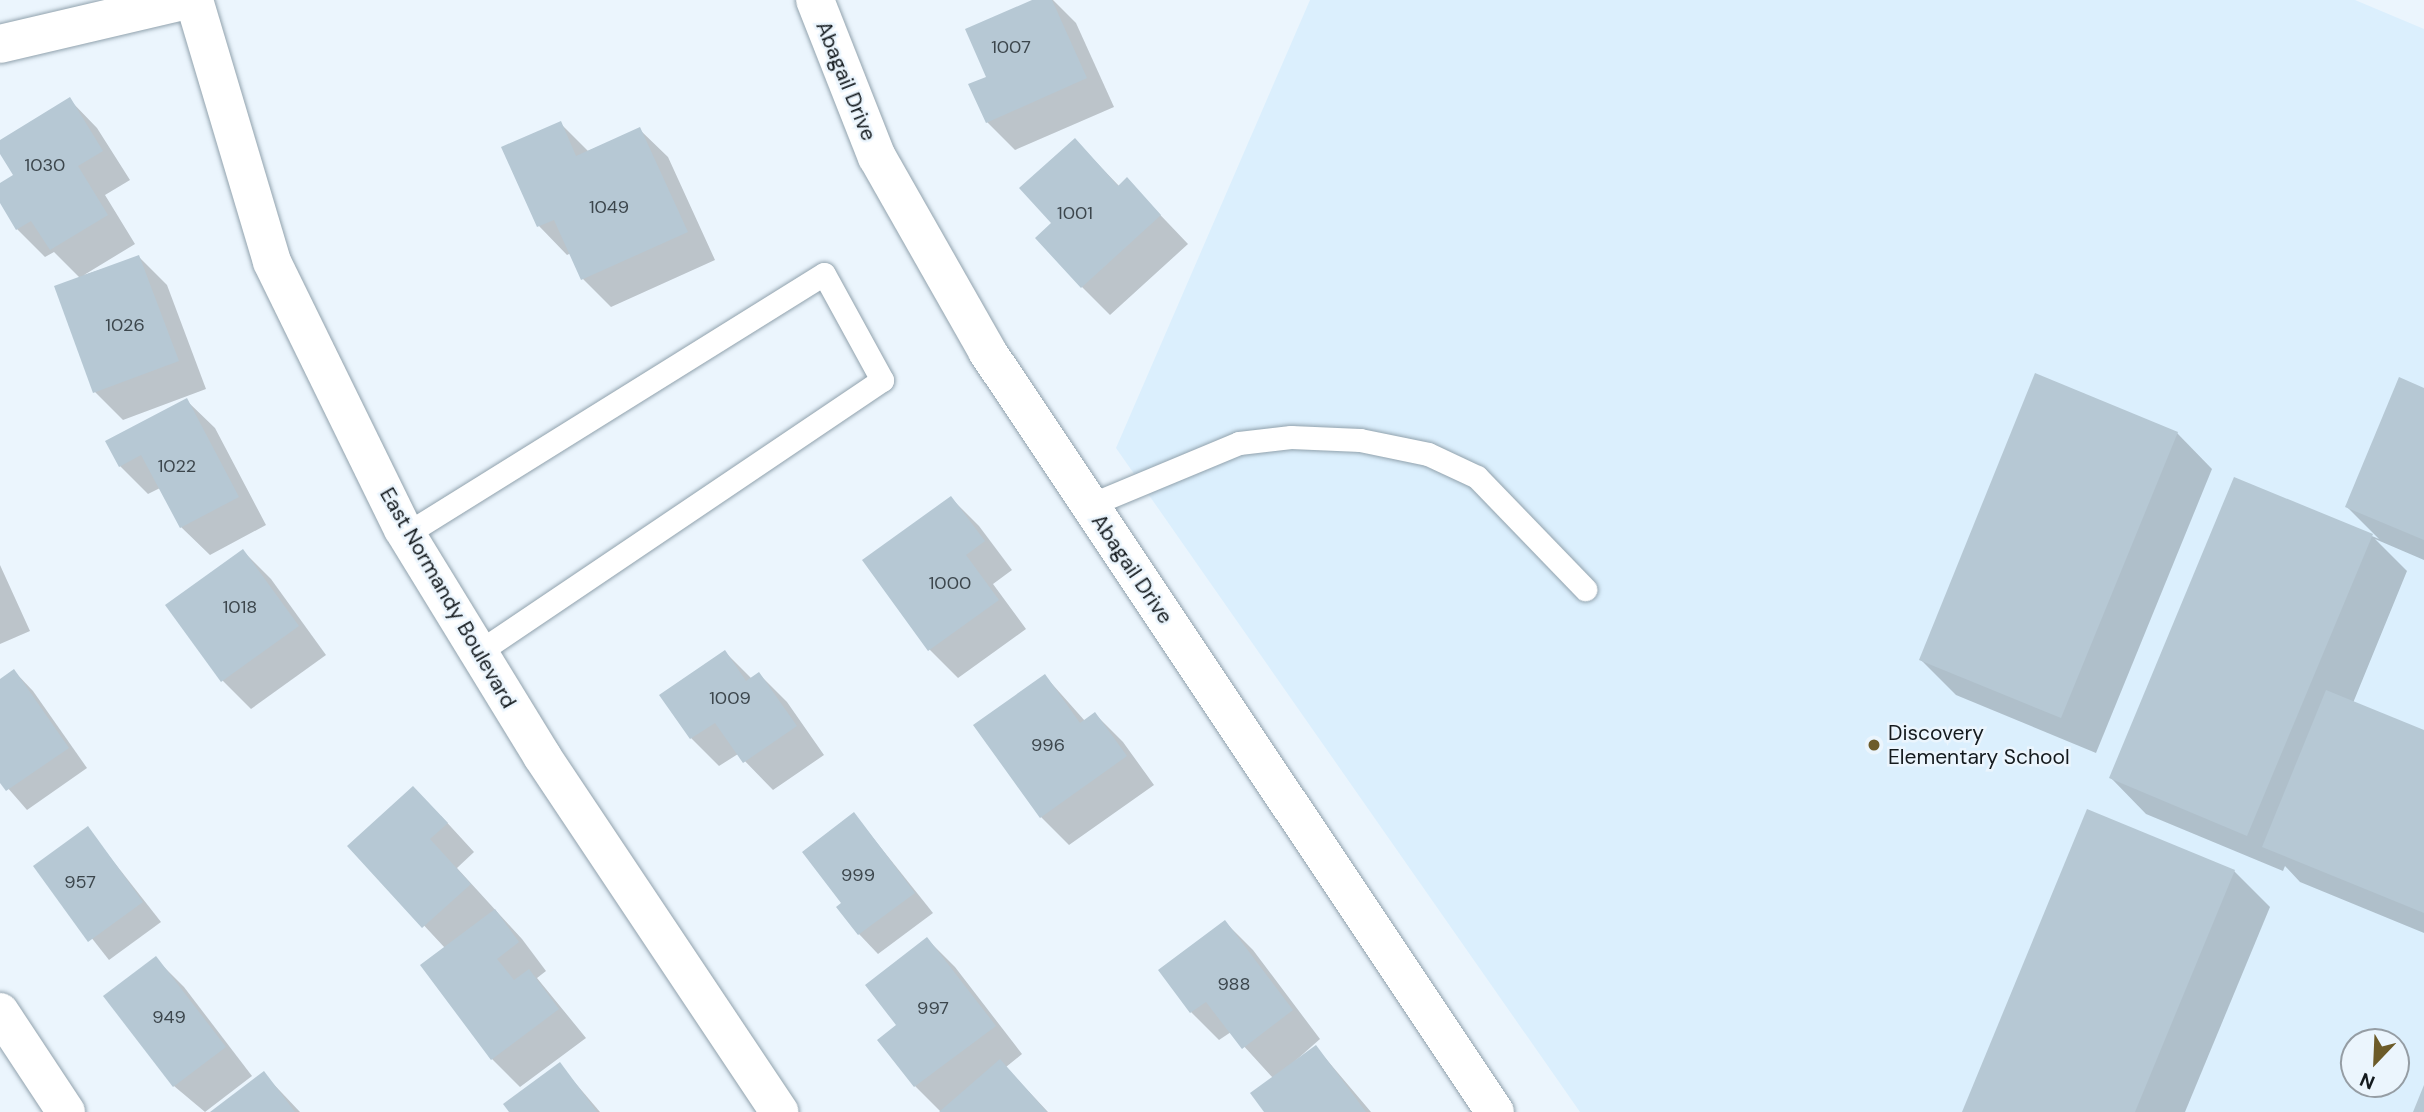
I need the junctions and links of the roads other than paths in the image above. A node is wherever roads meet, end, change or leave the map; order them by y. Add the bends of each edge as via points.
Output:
1 (187, 0) edge
2 (194, 0) edge
3 (815, 0) edge
4 (0, 44) edge
5 (1090, 505) junction
6 (406, 534) junction
7 (1586, 589) dead end
8 (478, 653) junction
9 (0, 1012) edge
10 (66, 1112) edge
11 (779, 1112) edge
12 (1495, 1112) edge

1 - 4 street
2 - 6 street, East Normandy Boulevard via 272,262
3 - 5 street, Abagail Drive via 877,157 987,351
5 - 7 lane via 1239,443 1291,436 1360,440 1428,454 1477,477
5 - 12 street, Abagail Drive
6 - 8 street, East Normandy Boulevard
6 - 8 lane via 824,274 882,380
8 - 11 street, East Normandy Boulevard
9 - 10 street

